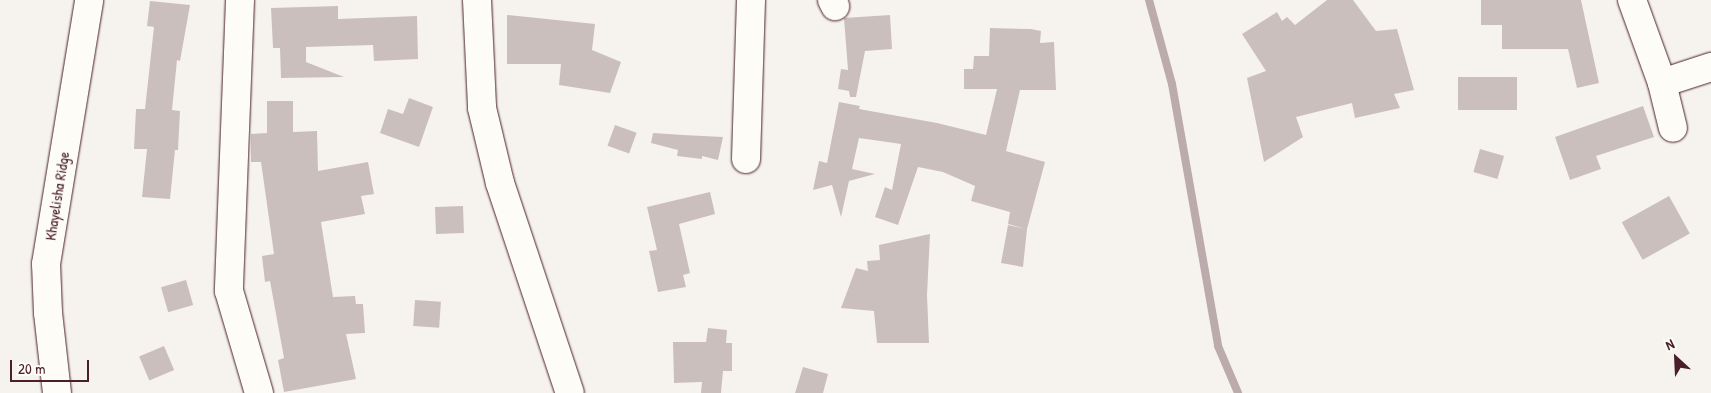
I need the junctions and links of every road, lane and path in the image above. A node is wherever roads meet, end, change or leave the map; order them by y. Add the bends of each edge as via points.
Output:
1 (89, 0) edge
2 (240, 0) edge
3 (477, 0) edge
4 (751, 0) edge
5 (1632, 0) edge
6 (1711, 67) edge
7 (1662, 82) junction
8 (1673, 128) dead end
9 (746, 159) dead end
10 (57, 393) edge
11 (259, 393) edge
12 (570, 393) edge

1 - 10 street, Khayelisha Ridge via 46,264
2 - 11 street via 228,292
3 - 12 street via 482,108 524,261
4 - 9 street
5 - 7 street
6 - 7 street
7 - 8 street

